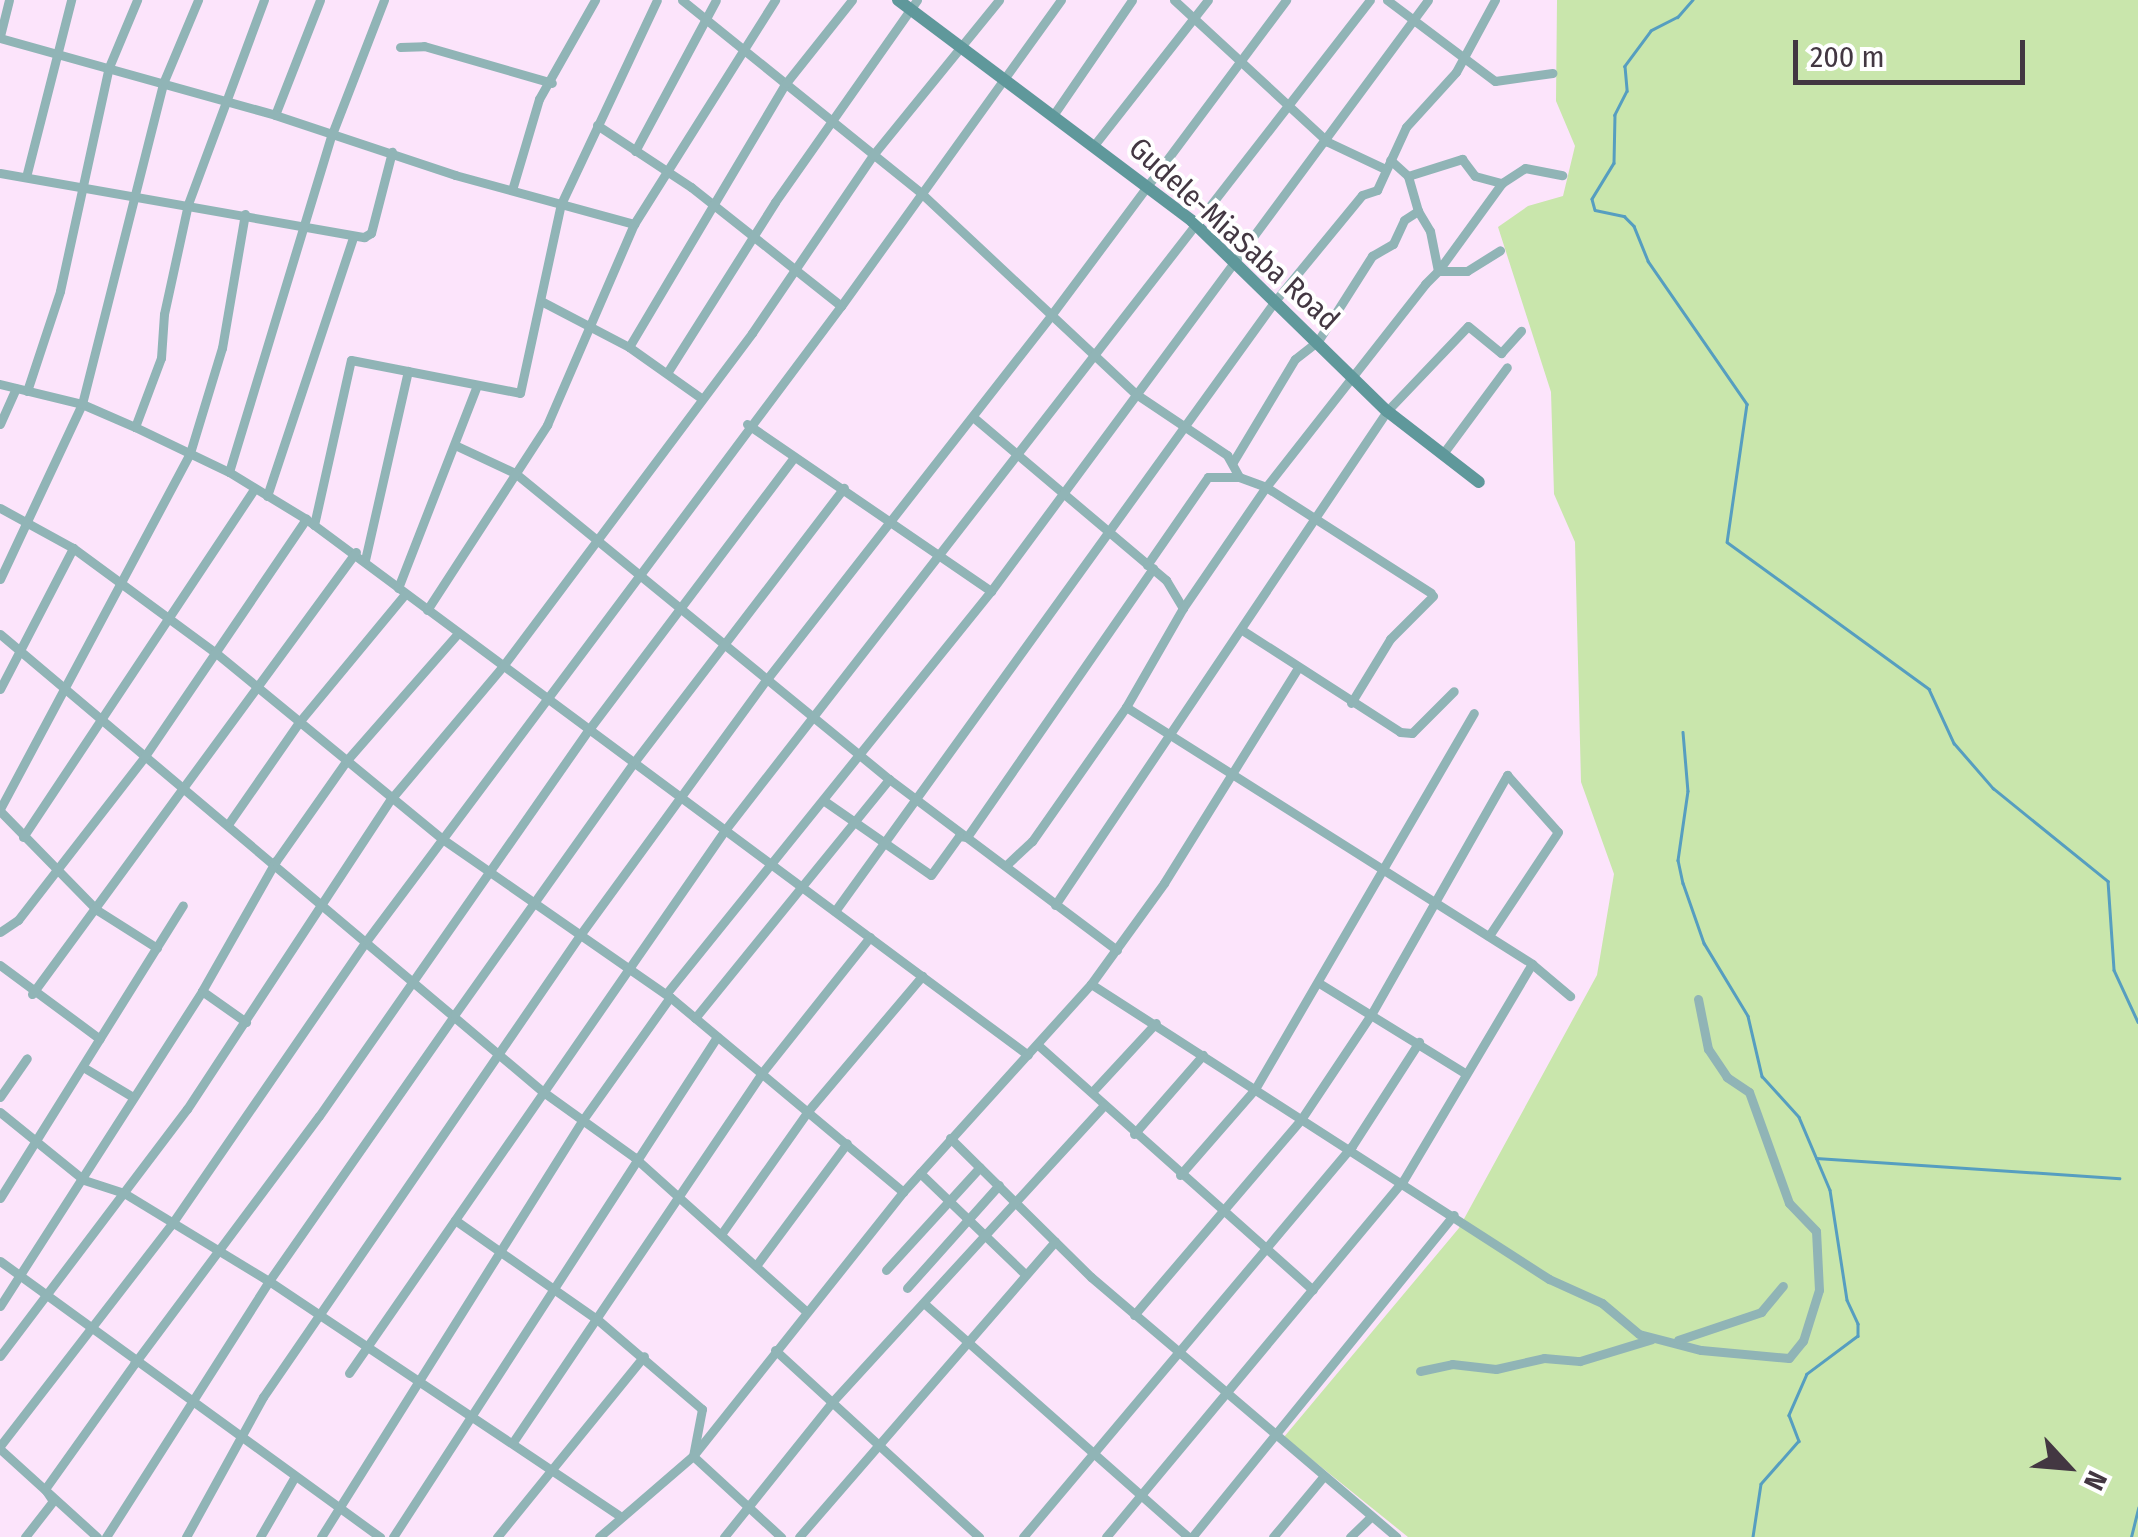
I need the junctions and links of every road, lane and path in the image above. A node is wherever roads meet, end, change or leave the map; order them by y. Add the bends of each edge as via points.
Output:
1 (9, 0) edge
2 (71, 0) edge
3 (137, 0) edge
4 (198, 0) edge
5 (264, 0) edge
6 (320, 0) edge
7 (384, 0) edge
8 (595, 0) edge
9 (657, 0) edge
10 (682, 0) edge
11 (716, 0) edge
12 (775, 0) edge
13 (852, 0) edge
14 (898, 0) edge
15 (999, 0) edge
16 (1061, 0) edge
17 (1132, 0) edge
18 (1174, 0) edge
19 (1208, 0) edge
20 (1286, 0) edge
21 (1370, 0) edge
22 (1387, 0) edge
23 (1428, 0) edge
24 (1496, 0) edge
25 (914, 5) edge
26 (708, 14) junction
27 (1197, 17) junction
28 (1412, 22) junction
29 (0, 37) edge
30 (400, 47) dead end
31 (745, 48) junction
32 (961, 51) junction
33 (58, 52) junction
34 (1465, 54) junction
35 (1241, 58) junction
36 (110, 66) junction
37 (1552, 73) dead end
38 (164, 81) junction
39 (786, 83) junction
40 (1004, 83) junction
41 (552, 84) junction
42 (222, 100) junction
43 (1287, 102) junction
44 (1054, 114) junction
45 (275, 115) junction
46 (831, 122) junction
47 (597, 125) junction
48 (332, 134) junction
49 (1328, 142) junction
50 (1095, 144) junction
51 (634, 151) junction
52 (392, 152) junction
53 (873, 155) junction
54 (1387, 164) junction
55 (668, 172) junction
56 (0, 173) edge
57 (1562, 175) dead end
58 (1408, 176) junction
59 (26, 177) junction
60 (1502, 183) junction
61 (82, 185) junction
62 (1147, 186) junction
63 (512, 190) junction
64 (921, 193) junction
65 (140, 194) junction
66 (710, 202) junction
67 (188, 204) junction
68 (561, 204) junction
69 (1418, 212) junction
70 (245, 214) junction
71 (1192, 221) junction
72 (634, 224) junction
73 (306, 226) junction
74 (353, 237) junction
75 (757, 238) junction
76 (1500, 250) dead end
77 (1234, 263) junction
78 (796, 269) junction
79 (1438, 271) junction
80 (541, 301) junction
81 (1276, 301) junction
82 (842, 306) junction
83 (1052, 314) junction
84 (588, 322) junction
85 (1521, 331) dead end
86 (1318, 341) junction
87 (629, 347) junction
88 (1091, 354) junction
89 (1507, 367) dead end
90 (408, 370) junction
91 (666, 374) junction
92 (1351, 376) junction
93 (0, 384) edge
94 (16, 388) junction
95 (476, 388) junction
96 (27, 391) junction
97 (1136, 394) junction
98 (701, 398) junction
99 (82, 404) junction
100 (1387, 410) junction
101 (972, 417) junction
102 (0, 424) edge
103 (747, 424) dead end
104 (134, 427) junction
105 (1183, 428) junction
106 (457, 446) junction
107 (1018, 452) junction
108 (190, 453) junction
109 (1442, 454) junction
110 (794, 457) junction
111 (1233, 462) junction
112 (229, 472) junction
113 (1239, 476) junction
114 (515, 478) junction
115 (1479, 482) dead end
116 (1266, 487) junction
117 (844, 488) junction
118 (254, 489) junction
119 (267, 496) junction
120 (1062, 496) junction
121 (0, 508) edge
122 (1310, 518) junction
123 (892, 520) junction
124 (310, 522) junction
125 (27, 524) junction
126 (1108, 534) junction
127 (594, 541) junction
128 (73, 548) junction
129 (356, 552) junction
130 (942, 554) junction
131 (365, 560) junction
132 (1150, 567) junction
133 (638, 576) junction
134 (0, 579) edge
135 (119, 585) junction
136 (402, 591) junction
137 (991, 592) junction
138 (1183, 608) junction
139 (427, 610) junction
140 (680, 611) junction
141 (167, 619) junction
142 (1242, 630) junction
143 (458, 632) junction
144 (0, 634) edge
145 (724, 645) junction
146 (21, 648) junction
147 (216, 653) junction
148 (503, 666) junction
149 (1297, 669) junction
150 (767, 679) junction
151 (63, 681) junction
152 (255, 688) junction
153 (0, 689) edge
154 (1454, 690) dead end
155 (546, 695) junction
156 (1351, 703) junction
157 (1126, 707) junction
158 (1474, 713) dead end
159 (812, 716) junction
160 (103, 721) junction
161 (300, 721) junction
162 (590, 728) junction
163 (1172, 734) junction
164 (860, 755) junction
165 (145, 756) junction
166 (346, 760) junction
167 (635, 761) junction
168 (1230, 774) junction
169 (889, 779) junction
170 (185, 787) junction
171 (681, 796) junction
172 (391, 799) junction
173 (917, 799) junction
174 (823, 800) junction
175 (0, 810) edge
176 (856, 822) junction
177 (228, 823) junction
178 (725, 830) junction
179 (967, 836) junction
180 (23, 837) junction
181 (441, 838) junction
182 (886, 843) junction
183 (276, 861) junction
184 (770, 862) junction
185 (1007, 864) junction
186 (54, 869) junction
187 (488, 869) junction
188 (1384, 870) junction
189 (804, 888) junction
190 (320, 900) junction
191 (536, 903) junction
192 (1434, 904) junction
193 (183, 905) dead end
194 (1056, 905) junction
195 (97, 910) junction
196 (835, 911) junction
197 (0, 932) edge
198 (580, 935) junction
199 (1488, 936) junction
200 (870, 937) junction
201 (366, 940) junction
202 (157, 948) junction
203 (1116, 950) junction
204 (1532, 964) junction
205 (0, 965) edge
206 (625, 966) junction
207 (922, 976) junction
208 (414, 978) junction
209 (1320, 982) junction
210 (1091, 984) junction
211 (202, 991) junction
212 (32, 994) junction
213 (668, 995) junction
214 (1570, 996) dead end
215 (1698, 998) dead end
216 (1372, 1013) junction
217 (455, 1014) junction
218 (695, 1018) junction
219 (246, 1022) junction
220 (1156, 1023) junction
221 (717, 1037) junction
222 (100, 1040) junction
223 (1419, 1042) junction
224 (1038, 1044) junction
225 (499, 1053) junction
226 (1028, 1055) junction
227 (1204, 1055) junction
228 (28, 1058) dead end
229 (84, 1067) junction
230 (760, 1074) junction
231 (1465, 1074) junction
232 (1255, 1090) junction
233 (542, 1091) junction
234 (1092, 1092) junction
235 (0, 1097) edge
236 (133, 1097) junction
237 (1104, 1105) junction
238 (808, 1111) junction
239 (0, 1112) edge
240 (1302, 1118) junction
241 (582, 1122) junction
242 (1134, 1134) junction
243 (950, 1138) junction
244 (847, 1144) junction
245 (36, 1146) junction
246 (1352, 1146) junction
247 (634, 1157) junction
248 (980, 1167) junction
249 (920, 1173) junction
250 (1180, 1175) junction
251 (84, 1180) junction
252 (1402, 1181) junction
253 (999, 1185) junction
254 (903, 1192) junction
255 (124, 1193) junction
256 (679, 1196) junction
257 (0, 1198) edge
258 (949, 1201) junction
259 (1017, 1204) junction
260 (1222, 1210) junction
261 (1454, 1215) junction
262 (968, 1219) junction
263 (455, 1220) junction
264 (171, 1226) junction
265 (722, 1233) junction
266 (986, 1238) junction
267 (1055, 1242) junction
268 (1267, 1249) junction
269 (216, 1252) junction
270 (498, 1253) junction
271 (0, 1260) edge
272 (758, 1264) junction
273 (886, 1270) dead end
274 (17, 1273) junction
275 (1025, 1274) junction
276 (269, 1281) junction
277 (1783, 1286) dead end
278 (550, 1288) junction
279 (907, 1288) dead end
280 (1313, 1290) junction
281 (48, 1294) junction
282 (926, 1305) junction
283 (0, 1306) edge
284 (808, 1312) junction
285 (319, 1315) junction
286 (1134, 1315) junction
287 (598, 1320) junction
288 (91, 1332) junction
289 (1652, 1339) junction
290 (967, 1340) junction
291 (1678, 1340) junction
292 (370, 1345) junction
293 (775, 1350) junction
294 (1177, 1352) junction
295 (0, 1356) edge
296 (644, 1356) junction
297 (134, 1364) junction
298 (1420, 1371) dead end
299 (349, 1373) dead end
300 (419, 1378) junction
301 (1227, 1392) junction
302 (832, 1401) junction
303 (192, 1406) junction
304 (470, 1413) junction
305 (1274, 1434) junction
306 (878, 1441) junction
307 (513, 1442) junction
308 (243, 1443) junction
309 (0, 1447) edge
310 (1096, 1455) junction
311 (693, 1456) junction
312 (554, 1470) junction
313 (1323, 1477) junction
314 (294, 1478) junction
315 (46, 1489) junction
316 (1139, 1498) junction
317 (750, 1506) junction
318 (337, 1509) junction
319 (618, 1515) junction
320 (1371, 1517) junction
321 (25, 1537) edge
322 (96, 1537) edge
323 (106, 1537) edge
324 (186, 1537) edge
325 (260, 1537) edge
326 (321, 1537) edge
327 (380, 1537) edge
328 (393, 1537) edge
329 (496, 1537) edge
330 (599, 1537) edge
331 (724, 1537) edge
332 (781, 1537) edge
333 (799, 1537) edge
334 (979, 1537) edge
335 (1023, 1537) edge
336 (1106, 1537) edge
337 (1190, 1537) edge
338 (1273, 1537) edge
339 (1350, 1537) edge
340 (1396, 1537) edge

1 - 29 street
2 - 33 street
3 - 36 street
4 - 38 street
5 - 42 street
6 - 45 street
7 - 48 street
8 - 41 street
9 - 47 street
10 - 26 street
11 - 26 street
12 - 31 street
13 - 39 street
14 - 25 street, Gudele-MiaSaba Road
15 - 32 street
16 - 40 street
17 - 44 street
18 - 27 street
19 - 27 street
20 - 35 street
21 - 43 street
22 - 28 street
23 - 28 street
24 - 34 street
25 - 32 street, Gudele-MiaSaba Road
25 - 46 street
26 - 31 street
26 - 51 street
27 - 35 street
27 - 50 street
28 - 34 street via 1449,51
28 - 49 street
29 - 33 street
30 - 41 street via 424,46
31 - 39 street
31 - 55 street
32 - 40 street, Gudele-MiaSaba Road
32 - 53 street
33 - 36 street
33 - 59 street
34 - 37 street via 1501,82
34 - 54 street via 1406,127
35 - 43 street
35 - 62 street
36 - 38 street
36 - 61 street
38 - 42 street
38 - 65 street
39 - 46 street
39 - 66 street
40 - 44 street, Gudele-MiaSaba Road
40 - 64 street
41 - 63 street via 538,99
42 - 45 street
42 - 67 street
43 - 49 street
43 - 71 street
44 - 50 street, Gudele-MiaSaba Road
45 - 48 street
46 - 53 street
46 - 75 street
47 - 51 street
47 - 68 street
48 - 52 street
48 - 73 street
49 - 54 street
49 - 77 street
50 - 62 street, Gudele-MiaSaba Road
51 - 55 street
52 - 63 street
52 - 74 street via 372,233
53 - 64 street
53 - 78 street
54 - 58 street
54 - 81 street via 1377,190 1349,210
55 - 66 street
55 - 72 street
56 - 59 street
57 - 60 street via 1525,168
58 - 60 street via 1462,160 1475,176
58 - 69 street
59 - 61 street
60 - 79 street
61 - 65 street
61 - 96 street via 60,291
62 - 71 street, Gudele-MiaSaba Road
62 - 83 street
63 - 68 street
64 - 82 street
64 - 83 street
65 - 67 street
65 - 99 street
66 - 75 street
66 - 87 street
67 - 70 street
67 - 104 street via 161,358
68 - 72 street
68 - 80 street
69 - 79 street via 1432,236
69 - 86 street via 1404,220 1393,244 1372,256
70 - 73 street
70 - 108 street via 222,348
71 - 77 street, Gudele-MiaSaba Road
71 - 88 street
72 - 84 street
73 - 74 street
73 - 112 street
74 - 119 street
75 - 78 street
75 - 91 street
76 - 79 street via 1467,271
77 - 81 street, Gudele-MiaSaba Road
77 - 97 street
78 - 82 street
78 - 98 street
79 - 92 street
80 - 84 street
80 - 95 street via 520,393
81 - 86 street, Gudele-MiaSaba Road
81 - 105 street
82 - 133 street
83 - 88 street
83 - 101 street
84 - 87 street
84 - 114 street via 546,424
85 - 100 street via 1500,352 1468,326
86 - 92 street, Gudele-MiaSaba Road
86 - 111 street via 1295,359
87 - 91 street
88 - 97 street
88 - 107 street
89 - 109 street
90 - 95 street
90 - 124 street via 352,360
90 - 131 street
91 - 98 street
92 - 100 street, Gudele-MiaSaba Road
92 - 116 street
93 - 94 street
94 - 96 street
94 - 102 street
95 - 106 street
96 - 99 street
97 - 105 street
97 - 120 street
98 - 127 street
99 - 104 street
99 - 125 street
100 - 109 street, Gudele-MiaSaba Road
100 - 122 street
101 - 107 street
101 - 123 street
103 - 110 street
104 - 108 street
105 - 111 street
105 - 126 street
106 - 114 street via 484,454
106 - 136 street
107 - 120 street
107 - 130 street
108 - 112 street
108 - 135 street
109 - 115 street, Gudele-MiaSaba Road
110 - 117 street
110 - 140 street
111 - 113 street
112 - 118 street
113 - 116 street
113 - 132 street via 1208,477
114 - 127 street
114 - 139 street
116 - 122 street
116 - 138 street
117 - 123 street
117 - 145 street
118 - 119 street
118 - 141 street
119 - 124 street
120 - 126 street
120 - 137 street
121 - 125 street
122 - 142 street
122 - 156 street via 1432,595 1390,639
123 - 130 street
123 - 150 street
124 - 129 street
124 - 147 street
125 - 128 street
125 - 134 street
126 - 132 street
126 - 173 street
127 - 133 street
127 - 148 street
128 - 135 street
128 - 146 street
129 - 131 street
129 - 152 street
130 - 137 street
130 - 159 street
131 - 136 street
132 - 138 street via 1180,594
132 - 179 street
133 - 140 street
133 - 155 street
135 - 141 street
135 - 151 street
136 - 139 street
136 - 161 street
137 - 164 street
138 - 157 street
139 - 143 street
140 - 145 street
140 - 162 street
141 - 147 street
141 - 160 street
142 - 149 street
142 - 163 street
143 - 148 street
143 - 166 street
144 - 146 street
145 - 150 street
145 - 167 street
146 - 151 street
146 - 153 street
147 - 152 street
147 - 165 street
148 - 155 street
148 - 172 street
149 - 156 street
149 - 168 street
150 - 159 street
150 - 171 street
151 - 160 street
151 - 175 street
152 - 161 street
152 - 170 street
154 - 156 street via 1412,733
155 - 162 street
155 - 181 street
157 - 163 street
157 - 185 street via 1032,841
158 - 188 street
159 - 164 street
159 - 178 street
160 - 165 street
160 - 180 street
161 - 166 street
161 - 177 street
162 - 167 street
162 - 187 street
163 - 168 street
163 - 194 street
164 - 169 street
164 - 174 street
165 - 170 street
165 - 186 street
166 - 172 street
166 - 183 street
167 - 171 street
167 - 191 street
168 - 188 street
168 - 203 street
169 - 173 street
169 - 176 street
170 - 177 street
170 - 195 street
171 - 178 street
171 - 198 street
172 - 181 street
172 - 190 street
173 - 179 street
173 - 182 street
174 - 176 street
174 - 184 street
175 - 180 street
176 - 182 street
176 - 189 street
177 - 183 street
178 - 184 street
178 - 206 street
179 - 182 street via 959,836 932,875
179 - 185 street
180 - 186 street
181 - 187 street
181 - 201 street
182 - 196 street
183 - 190 street
183 - 211 street
184 - 189 street
184 - 213 street
185 - 194 street
186 - 195 street
186 - 197 street via 18,920
187 - 191 street
187 - 208 street
188 - 192 street
188 - 209 street
189 - 196 street
189 - 218 street
190 - 201 street
190 - 219 street
191 - 198 street
191 - 217 street
192 - 199 street
192 - 199 street via 1507,774 1558,832
192 - 216 street
193 - 202 street
194 - 203 street
195 - 202 street
195 - 212 street
196 - 200 street
198 - 206 street
198 - 225 street
199 - 204 street
200 - 207 street
200 - 230 street
201 - 208 street
201 - 264 street
202 - 222 street
203 - 210 street
204 - 214 street
204 - 231 street
205 - 212 street
206 - 213 street
206 - 233 street
207 - 226 street
207 - 238 street
208 - 217 street
208 - 269 street
209 - 216 street
209 - 232 street
210 - 220 street
210 - 224 street
211 - 219 street
211 - 236 street
212 - 222 street
213 - 218 street
213 - 241 street
215 - 291 street via 1708,1049 1727,1078 1749,1092 1789,1204 1816,1231 1819,1290 1803,1341 1790,1358 1700,1350
216 - 223 street
216 - 240 street
217 - 225 street
217 - 276 street
218 - 221 street
219 - 255 street
220 - 227 street
220 - 234 street
221 - 230 street
221 - 247 street
222 - 229 street
223 - 231 street
223 - 246 street
224 - 226 street
224 - 234 street
225 - 233 street
225 - 285 street
226 - 243 street
227 - 232 street
227 - 242 street
228 - 235 street
229 - 236 street
229 - 245 street
230 - 238 street
230 - 256 street
231 - 252 street
232 - 240 street
232 - 250 street
233 - 241 street
233 - 263 street
234 - 237 street
236 - 251 street
237 - 242 street
237 - 259 street
238 - 244 street
238 - 265 street
239 - 245 street
240 - 246 street
240 - 260 street
241 - 247 street
241 - 270 street
242 - 250 street
243 - 248 street
243 - 249 street
244 - 254 street
244 - 272 street
245 - 251 street
245 - 257 street
246 - 252 street
246 - 268 street
247 - 256 street
247 - 278 street
248 - 253 street
248 - 258 street
249 - 254 street
249 - 258 street
250 - 260 street
251 - 255 street
251 - 274 street
252 - 261 street
252 - 280 street
253 - 259 street
253 - 262 street
254 - 284 street
255 - 264 street
255 - 281 street
256 - 265 street
256 - 287 street
258 - 262 street
258 - 273 street
259 - 266 street
259 - 267 street
260 - 268 street
260 - 286 street
261 - 289 street
261 - 305 street
262 - 266 street
262 - 279 street
263 - 270 street
263 - 292 street
264 - 269 street
264 - 288 street
265 - 272 street
266 - 275 street
266 - 282 street
267 - 275 street
267 - 286 street
268 - 280 street
268 - 294 street
269 - 276 street
269 - 297 street
270 - 278 street
270 - 300 street
271 - 274 street
272 - 284 street
274 - 281 street
274 - 283 street
275 - 290 street
276 - 285 street
276 - 303 street
277 - 291 street via 1761,1312
278 - 287 street
278 - 304 street
280 - 301 street
281 - 288 street
281 - 295 street
282 - 290 street
282 - 302 street
284 - 293 street
285 - 292 street
285 - 308 street via 263,1397
286 - 294 street
287 - 296 street
287 - 307 street
288 - 297 street
288 - 309 street
289 - 291 street
289 - 298 street via 1580,1360
290 - 306 street
290 - 310 street
292 - 299 street
292 - 300 street
293 - 302 street
293 - 311 street
294 - 301 street
294 - 310 street
296 - 311 street via 702,1409
296 - 312 street
297 - 303 street
297 - 315 street
300 - 304 street
300 - 318 street
301 - 305 street
301 - 316 street
302 - 306 street
302 - 317 street
303 - 308 street
303 - 323 street
304 - 307 street
304 - 328 street
305 - 313 street
305 - 337 street
306 - 333 street
306 - 334 street
307 - 312 street
308 - 314 street
308 - 324 street
309 - 315 street
310 - 316 street
310 - 335 street
311 - 317 street
311 - 319 street
312 - 319 street
312 - 329 street
313 - 320 street
313 - 338 street
314 - 318 street
314 - 325 street
315 - 321 street via 52,1501
315 - 322 street
316 - 336 street
316 - 337 street
317 - 331 street
317 - 332 street
318 - 326 street
318 - 327 street
319 - 330 street
320 - 339 street
320 - 340 street

